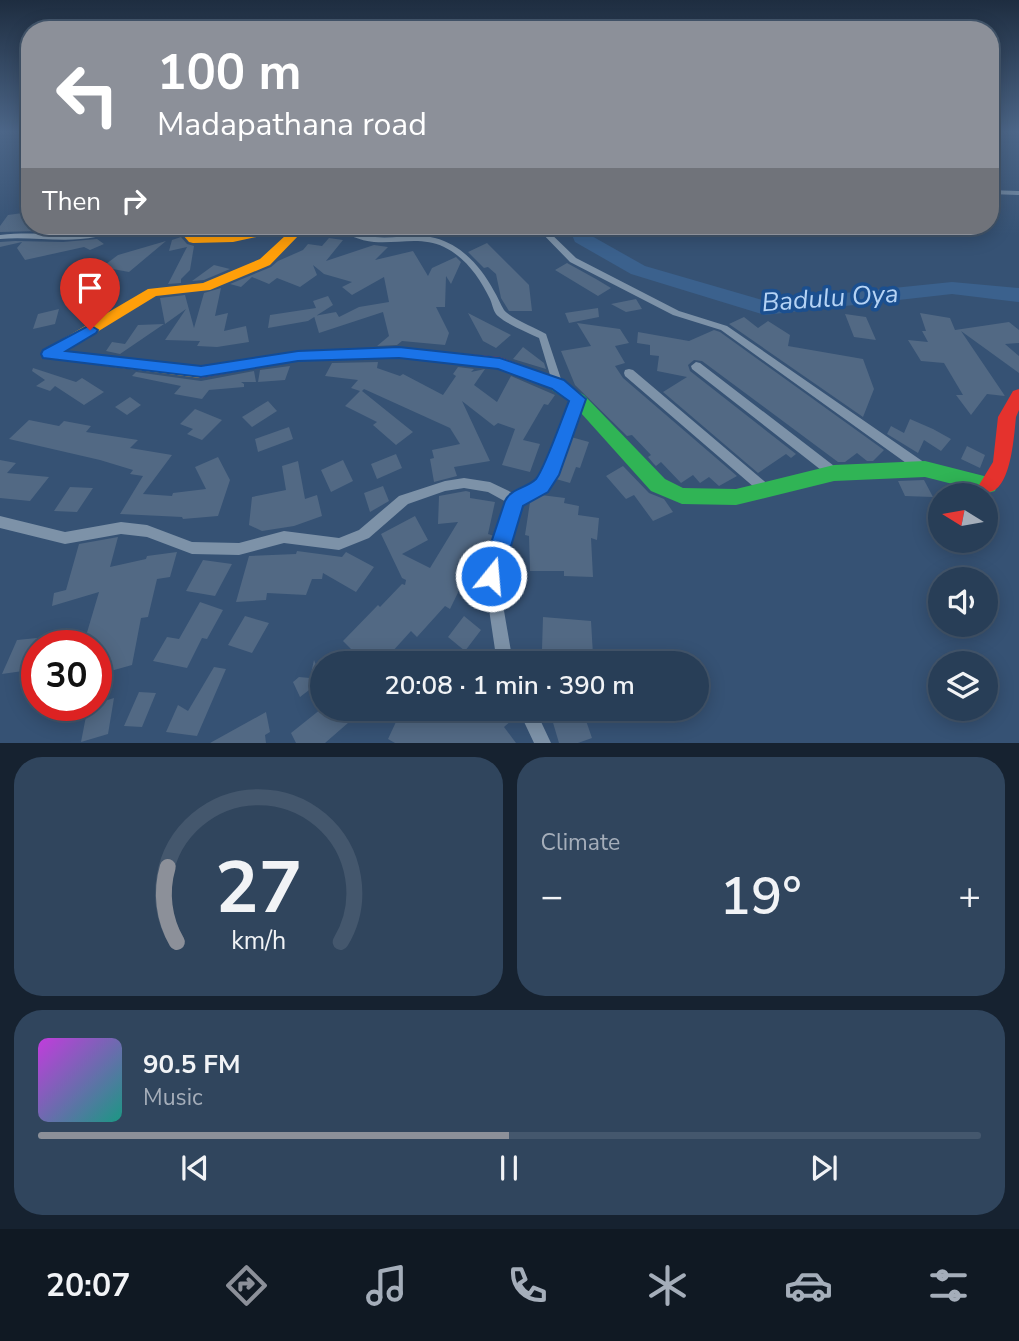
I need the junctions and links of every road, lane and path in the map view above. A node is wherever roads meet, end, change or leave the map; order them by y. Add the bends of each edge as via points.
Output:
1 (999, 192) edge
2 (1019, 193) edge
3 (97, 235) edge
4 (189, 235) edge
5 (247, 235) edge
6 (294, 235) edge
7 (359, 235) edge
8 (548, 235) edge
9 (0, 237) edge
10 (394, 238) junction
11 (385, 245) dead end
12 (696, 366) dead end
13 (629, 373) dead end
14 (558, 385) junction
15 (1019, 395) edge
16 (578, 399) junction
17 (925, 469) junction
18 (834, 473) junction
19 (766, 490) junction
20 (515, 501) junction
21 (0, 522) edge
22 (503, 651) edge
23 (532, 721) edge
24 (543, 743) edge

1 - 2 street
3 - 9 street
4 - 5 street via 193,239
6 - 14 street via 265,262 205,287 153,292 49,354 201,372 298,356 399,353 500,363
7 - 10 street
8 - 17 street via 573,260 676,313 724,328
10 - 11 street
10 - 14 street via 442,241 461,254 491,289 501,314 543,336
12 - 18 street
13 - 19 street
14 - 16 street
15 - 17 street via 1007,417 1002,464 987,486
16 - 19 street via 658,485 670,491 682,496 736,496
16 - 20 street via 553,469 541,486
17 - 18 street
18 - 19 street
20 - 21 street via 490,487 445,486 404,500 364,534 339,544 284,537 239,549 192,548 147,531 121,528 65,538
20 - 22 street via 491,576
23 - 24 street

